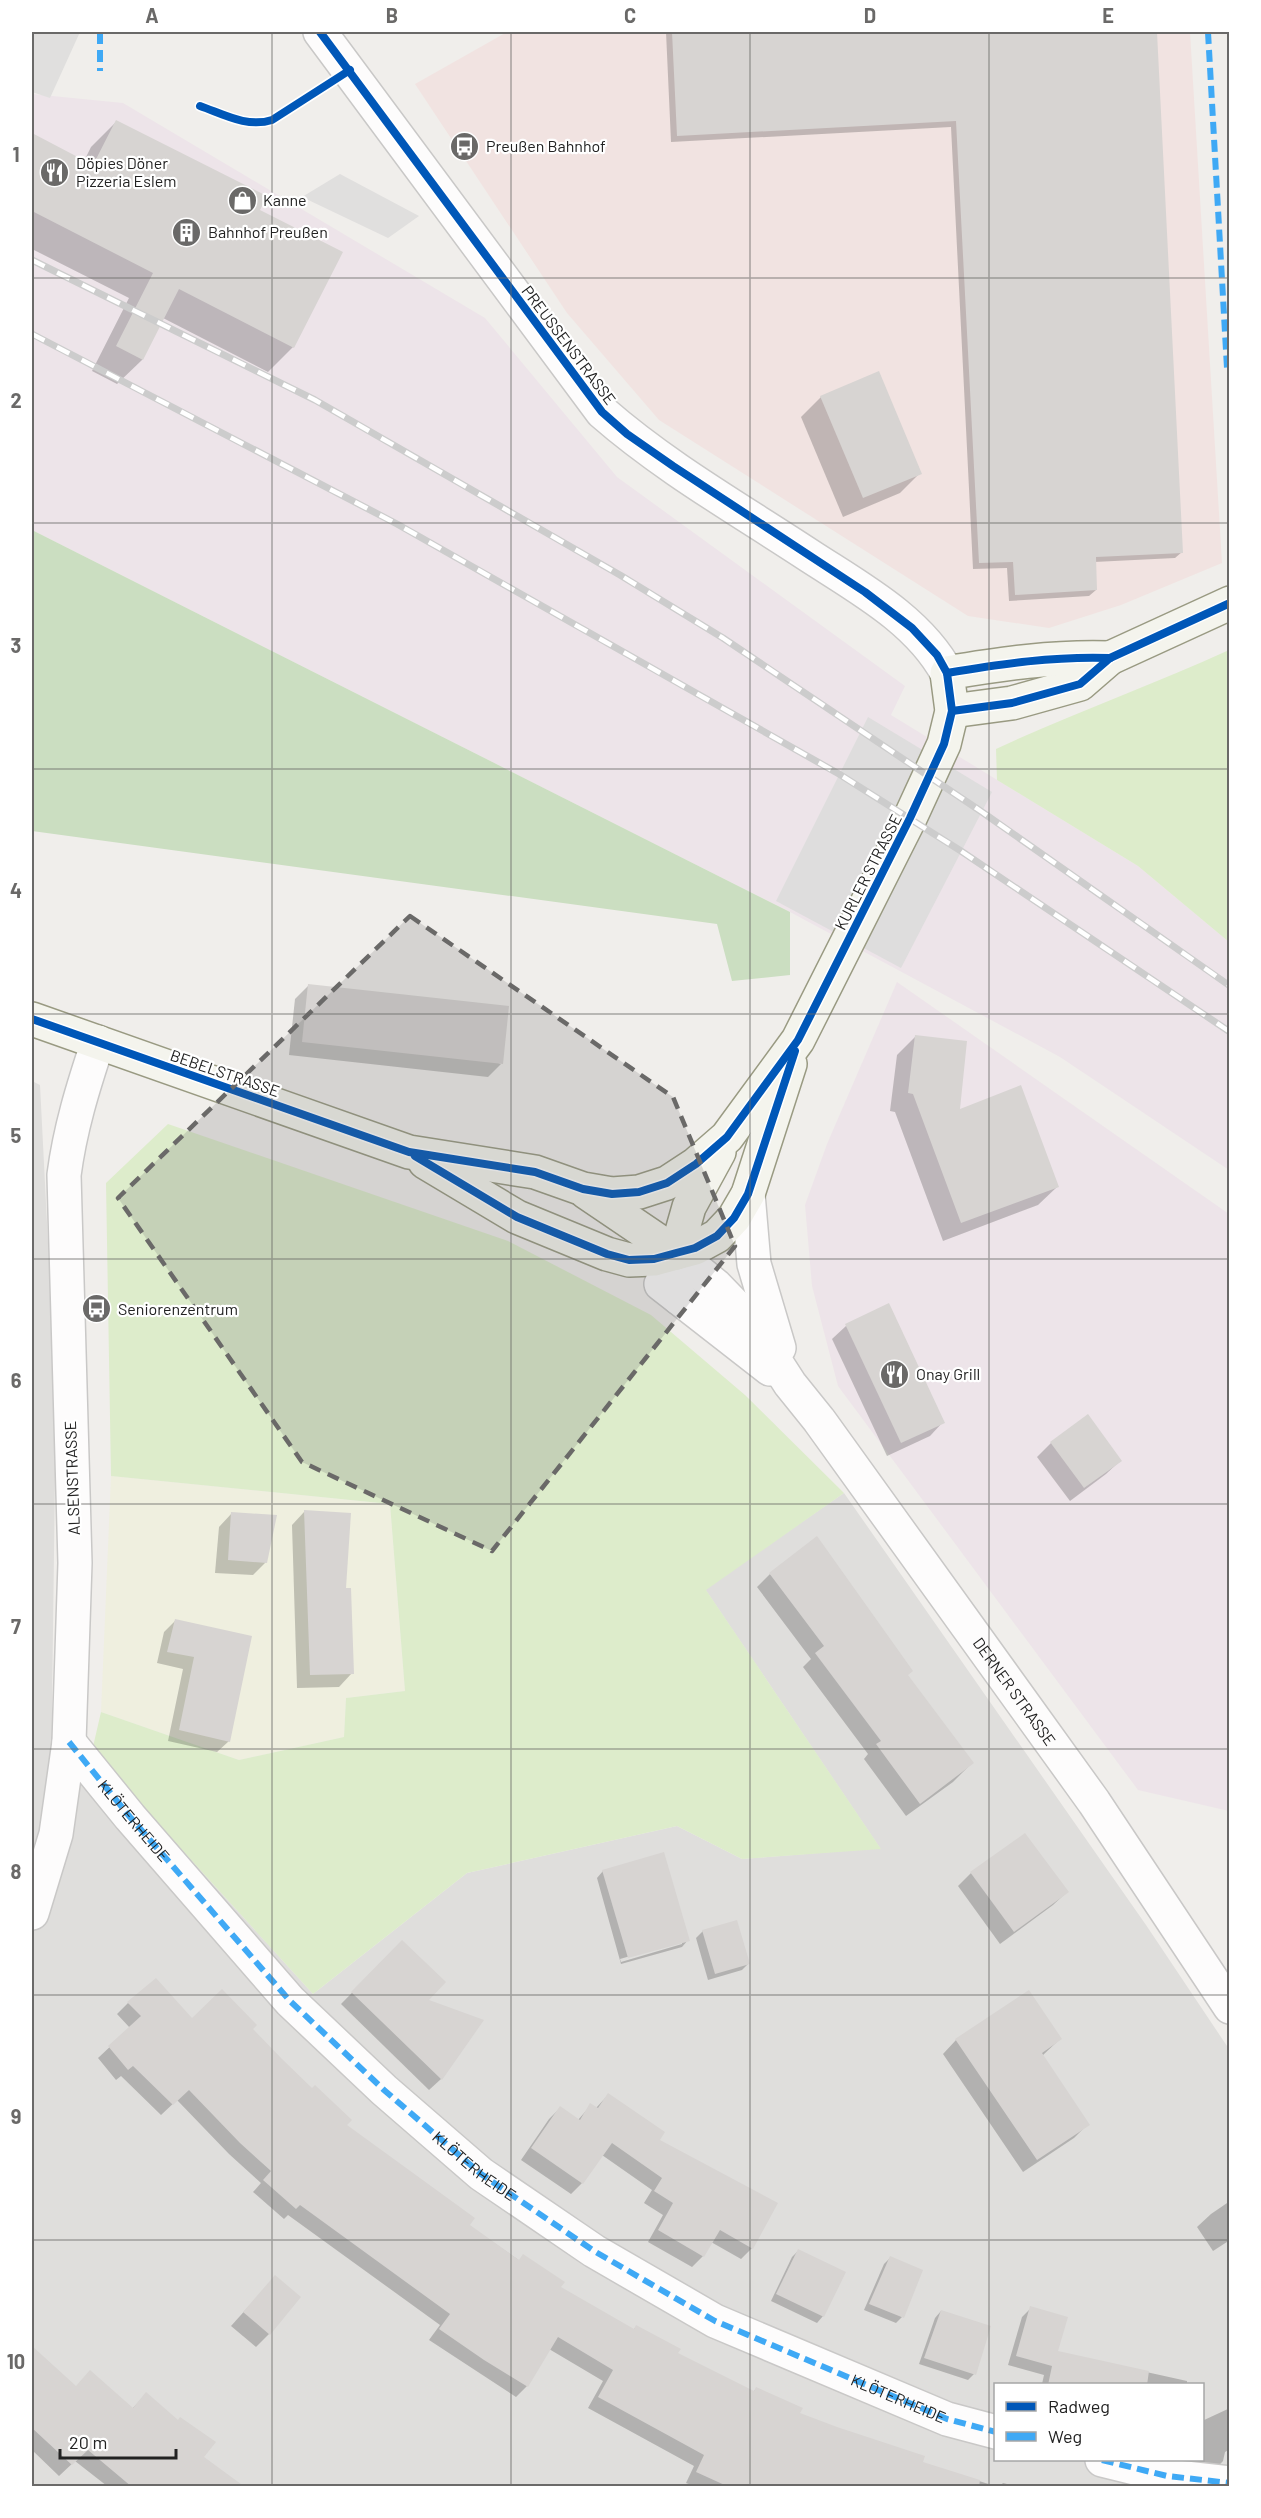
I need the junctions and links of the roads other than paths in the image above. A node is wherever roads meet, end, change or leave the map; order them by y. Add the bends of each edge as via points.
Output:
1 (320, 32) edge
2 (1230, 603) edge
3 (1110, 658) junction
4 (947, 673) junction
5 (952, 711) junction
6 (32, 1019) edge
7 (798, 1040) junction
8 (98, 1042) junction
9 (727, 1137) junction
10 (409, 1152) junction
11 (583, 1189) junction
12 (748, 1194) junction
13 (676, 1253) junction
14 (629, 1260) junction
15 (679, 1298) junction
16 (790, 1384) junction
17 (69, 1742) junction
18 (32, 1913) edge
19 (1230, 2007) edge
20 (994, 2431) edge
21 (1106, 2461) edge
22 (1230, 2483) edge

1 - 4 street, PREUSSENSTRASSE via 602,412 673,466 865,592 912,628 937,655
2 - 3 main road
3 - 4 main road via 1052,658
3 - 5 main road via 1080,684 1012,703
4 - 5 main road, KURLER STRASSE
5 - 7 main road, KURLER STRASSE via 944,744 910,818
6 - 8 main road, BEBELSTRASSE
7 - 9 main road, KURLER STRASSE
7 - 12 main road, KURLER STRASSE
8 - 10 main road, BEBELSTRASSE
8 - 17 street, ALSENSTRASSE via 76,1110 64,1175 75,1563
9 - 11 main road, KURLER STRASSE via 667,1183 639,1192 612,1194
9 - 13 main road via 689,1208
10 - 11 main road, BEBELSTRASSE via 535,1172
10 - 14 main road, BEBELSTRASSE via 517,1217
11 - 13 main road
12 - 13 main road, KURLER STRASSE via 717,1236
12 - 16 street, DERNER STRASSE via 754,1264
13 - 14 main road, BEBELSTRASSE
13 - 15 street via 671,1278
13 - 16 street, DERNER STRASSE via 748,1319
14 - 15 street, DERNER STRASSE
15 - 16 street, DERNER STRASSE
16 - 19 street, DERNER STRASSE via 1094,1802
17 - 18 street, ALSENSTRASSE via 56,1834
17 - 20 street, KLÖTERHEIDE via 290,2001 384,2090 482,2174 594,2251 715,2321 947,2419
21 - 22 street via 1167,2476

